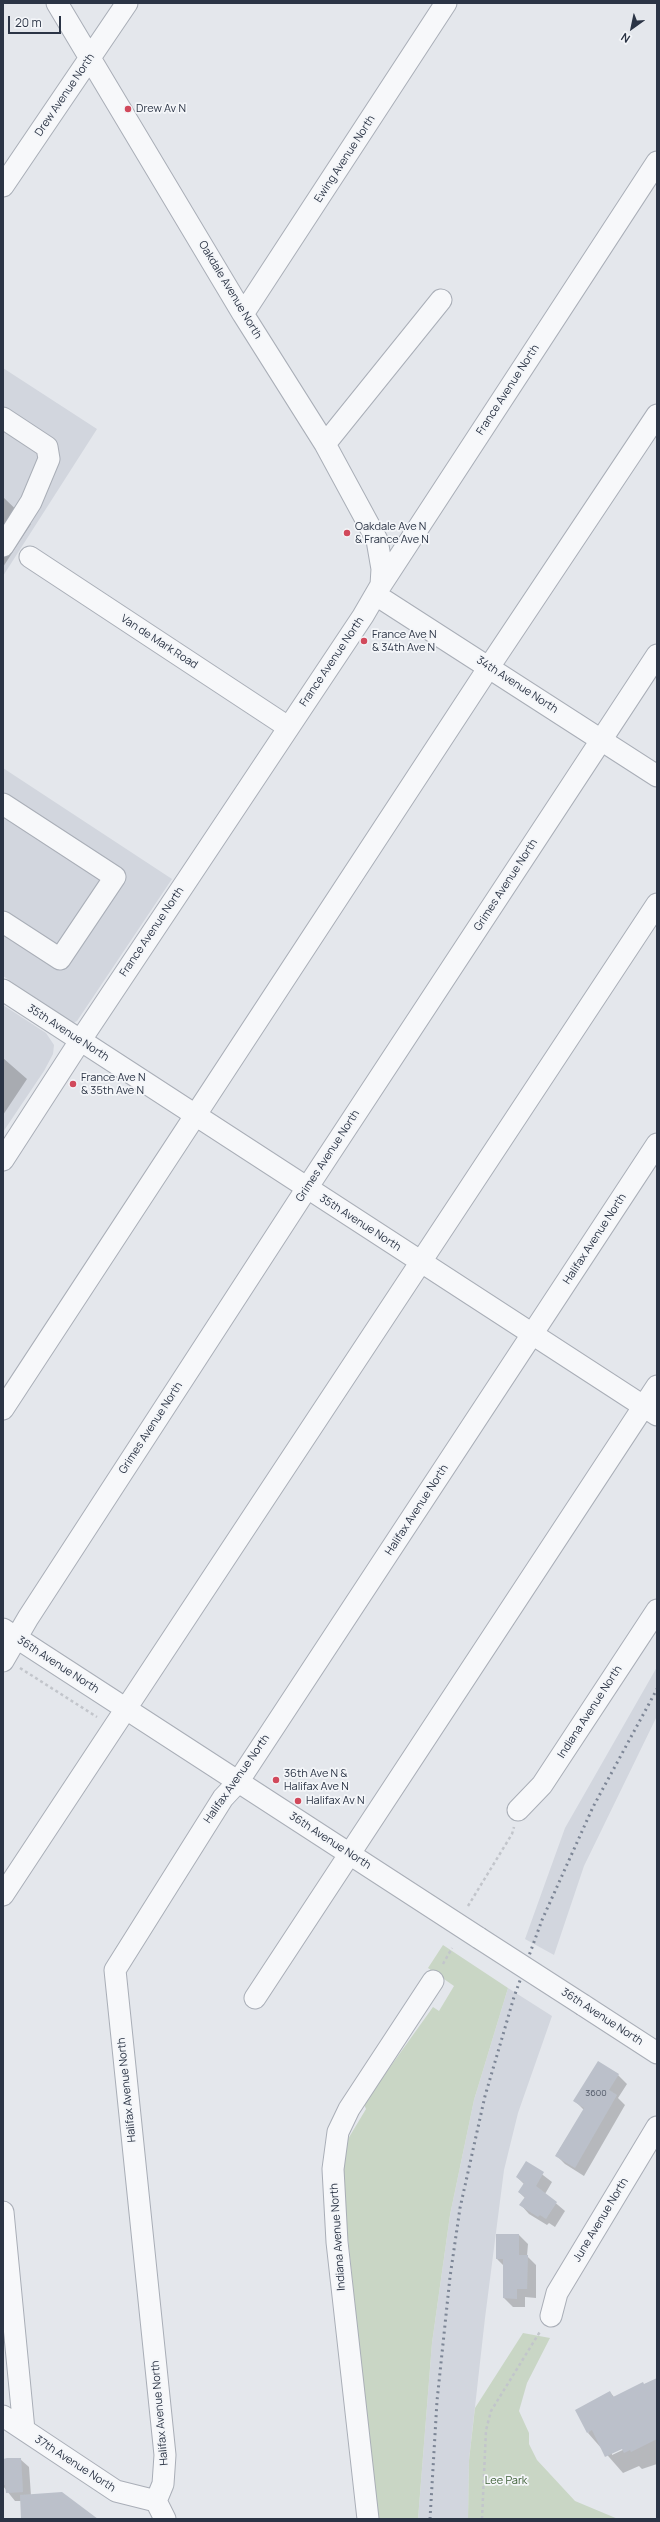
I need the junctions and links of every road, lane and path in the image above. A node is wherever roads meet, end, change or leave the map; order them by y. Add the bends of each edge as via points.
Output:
1 (57, 3) edge
2 (127, 3) edge
3 (446, 3) edge
4 (90, 57) junction
5 (657, 162) edge
6 (3, 186) edge
7 (441, 300) dead end
8 (244, 314) junction
9 (657, 416) edge
10 (3, 418) edge
11 (325, 444) junction
12 (3, 546) edge
13 (30, 557) dead end
14 (378, 590) junction
15 (657, 655) edge
16 (489, 667) junction
17 (288, 727) junction
18 (602, 739) junction
19 (657, 776) edge
20 (3, 804) edge
21 (657, 904) edge
22 (3, 922) edge
23 (3, 990) edge
24 (80, 1041) junction
25 (196, 1116) junction
26 (657, 1144) edge
27 (3, 1160) edge
28 (307, 1188) junction
29 (421, 1262) junction
30 (532, 1334) junction
31 (657, 1386) edge
32 (3, 1409) edge
33 (650, 1411) edge
34 (657, 1610) edge
35 (9, 1633) edge
36 (12, 1664) edge
37 (125, 1709) junction
38 (113, 1727) junction
39 (238, 1782) junction
40 (518, 1810) joint
41 (350, 1854) junction
42 (3, 1895) edge
43 (468, 1906) dead end
44 (433, 1981) dead end
45 (255, 1998) dead end
46 (657, 2053) edge
47 (657, 2127) edge
48 (3, 2212) edge
49 (551, 2316) joint
50 (3, 2416) edge
51 (24, 2430) junction
52 (160, 2510) edge
53 (368, 2519) edge
54 (482, 2519) edge

1 - 4 street, Oakdale Avenue North
2 - 4 street, Drew Avenue North
3 - 8 street, Ewing Avenue North
4 - 6 street, Drew Avenue North
4 - 8 street, Oakdale Avenue North
5 - 14 street, France Avenue North
7 - 11 street
8 - 11 street, Oakdale Avenue North
9 - 16 street
10 - 12 street via 47,447 49,459 31,502
11 - 14 street, Oakdale Avenue North via 377,540 382,569
13 - 17 street, Van de Mark Road
14 - 16 street, 34th Avenue North
14 - 17 street, France Avenue North
15 - 18 street, Grimes Avenue North
16 - 18 street, 34th Avenue North
16 - 25 street
17 - 24 street, France Avenue North
18 - 19 street, 34th Avenue North
18 - 28 street, Grimes Avenue North
20 - 22 street via 115,877 60,959
21 - 29 street
23 - 24 street, 35th Avenue North
24 - 25 street, 35th Avenue North
24 - 27 street, France Avenue North
25 - 28 street, 35th Avenue North
25 - 32 street
26 - 30 street, Halifax Avenue North
28 - 29 street, 35th Avenue North
28 - 35 street, Grimes Avenue North
29 - 30 street, 35th Avenue North
29 - 37 street
30 - 33 street, 35th Avenue North
30 - 39 street, Halifax Avenue North
31 - 33 street
33 - 41 street
34 - 40 street, Indiana Avenue North via 542,1785
35 - 36 street, Grimes Avenue North
35 - 37 street, 36th Avenue North
36 - 38 path
37 - 38 street
37 - 39 street, 36th Avenue North
38 - 42 street
39 - 41 street, 36th Avenue North
39 - 52 street, Halifax Avenue North via 223,1798 115,1970 165,2455
40 - 43 path via 512,1834
41 - 45 street
41 - 46 street, 36th Avenue North, bridge
44 - 53 street, Indiana Avenue North via 349,2109 338,2132 333,2169 336,2242
47 - 49 street, June Avenue North via 557,2293
48 - 51 street
49 - 54 path via 491,2411 486,2430
50 - 51 street, 37th Avenue North
51 - 52 street, 37th Avenue North via 116,2491

